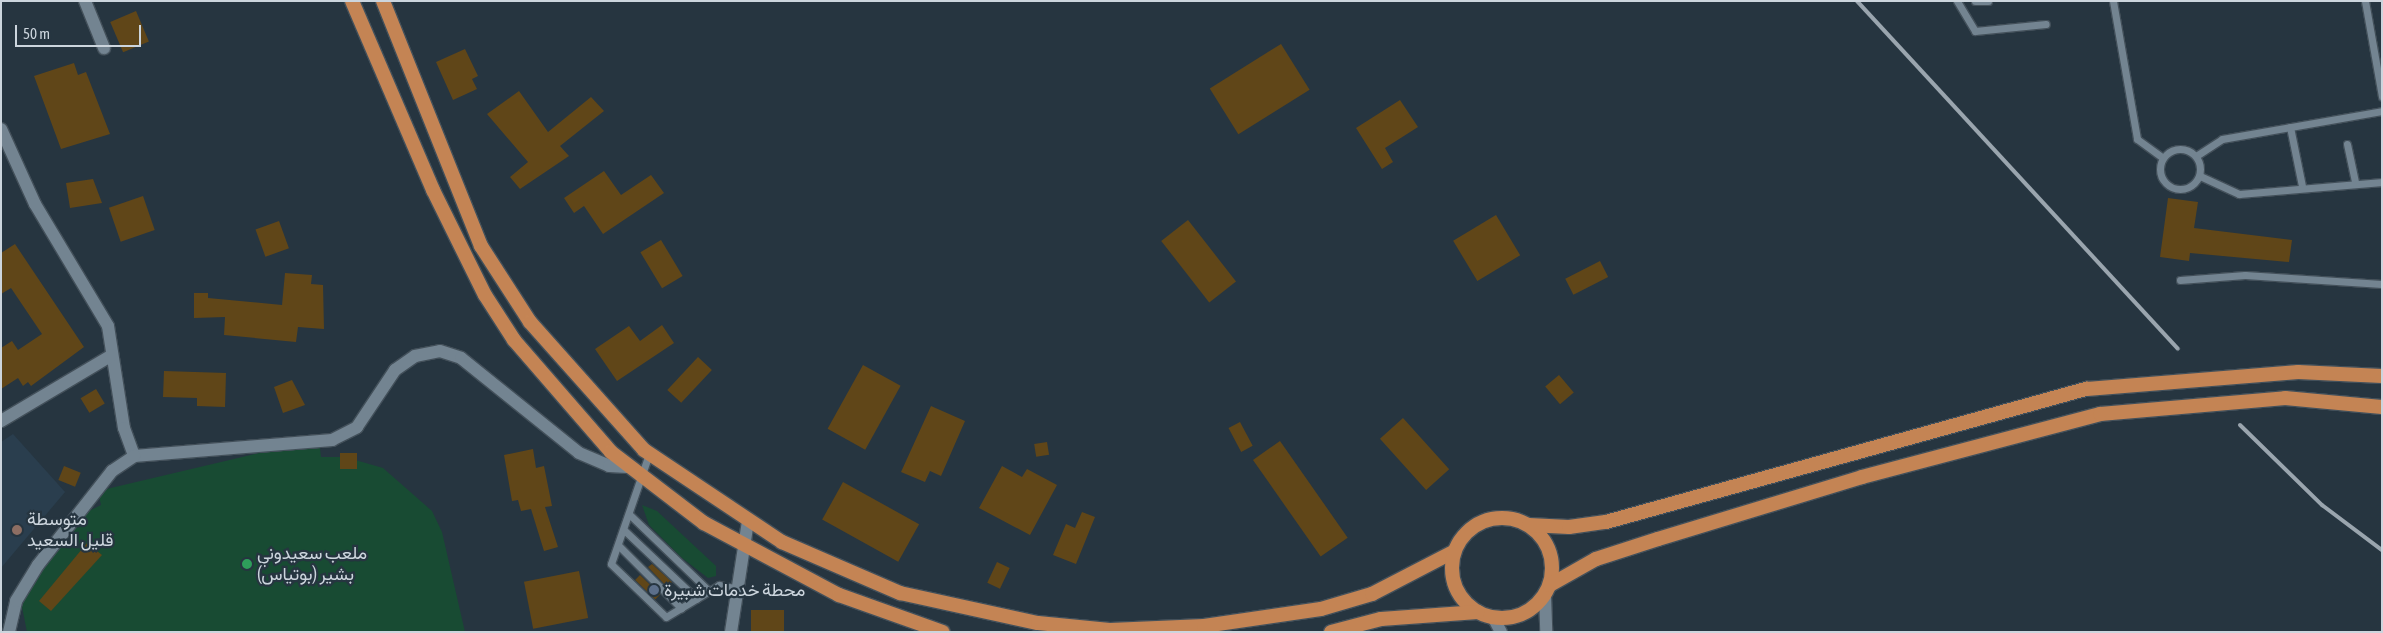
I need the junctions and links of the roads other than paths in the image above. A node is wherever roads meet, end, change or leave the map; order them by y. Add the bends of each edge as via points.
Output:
1 (85, 1) edge
2 (352, 1) edge
3 (384, 1) edge
4 (1957, 1) edge
5 (1975, 1) edge
6 (1988, 1) edge
7 (2113, 1) edge
8 (2365, 1) edge
9 (2046, 24) dead end
10 (104, 48) dead end
11 (2382, 96) edge
12 (2382, 112) edge
13 (2290, 127) junction
14 (1, 129) edge
15 (2346, 144) dead end
16 (2196, 156) junction
17 (2163, 158) junction
18 (2200, 176) junction
19 (2382, 182) edge
20 (2355, 183) junction
21 (2302, 186) junction
22 (2180, 280) dead end
23 (2382, 284) edge
24 (112, 355) junction
25 (2382, 376) edge
26 (2382, 408) edge
27 (1, 421) edge
28 (649, 454) junction
29 (134, 456) junction
30 (627, 466) junction
31 (641, 478) junction
32 (630, 515) junction
33 (748, 521) junction
34 (1530, 525) junction
35 (624, 530) junction
36 (619, 546) junction
37 (746, 546) junction
38 (1453, 552) junction
39 (739, 589) junction
40 (1547, 590) junction
41 (709, 591) junction
42 (697, 599) junction
43 (682, 608) junction
44 (1478, 612) junction
45 (1493, 617) junction
46 (8, 632) edge
47 (731, 632) edge
48 (943, 632) edge
49 (1330, 632) edge
50 (1501, 632) edge
51 (1546, 632) edge

1 - 10 street
2 - 30 highway via 433,190 485,295 543,375
3 - 28 highway via 481,246 498,275 571,372
4 - 9 lane via 1975,31
5 - 6 lane
7 - 17 lane via 2137,139
8 - 11 lane
12 - 13 lane
13 - 16 lane via 2222,139
13 - 21 lane
14 - 24 street via 35,204 102,312
15 - 20 lane
16 - 17 lane via 2181,148
16 - 18 lane
17 - 18 lane via 2162,178 2172,188 2186,189
18 - 21 lane via 2239,194
19 - 20 lane
20 - 21 lane
22 - 23 lane via 2246,275
24 - 27 street
24 - 29 street via 124,428
25 - 34 highway via 2298,372 2087,389 1606,522 1569,527
26 - 40 highway via 2285,398 2100,414 1862,477 1596,559
28 - 31 lane
28 - 33 highway
29 - 30 street via 332,440 357,427 395,370 415,356 440,351 461,358 570,448 594,461
29 - 46 street via 112,471 38,565 16,601
30 - 31 highway
31 - 32 lane
31 - 37 highway via 704,523
32 - 35 lane
32 - 41 lane
33 - 37 street
33 - 38 highway via 835,568 900,593 1038,622 1110,630 1204,626 1321,609 1372,594
34 - 38 highway via 1493,518 1476,524
34 - 40 highway via 1547,545
35 - 36 lane
35 - 42 lane
36 - 43 lane
36 - 43 lane via 612,564 666,617
37 - 39 street
37 - 48 highway via 838,595
38 - 44 highway via 1454,584
39 - 41 lane via 719,585
39 - 47 street
40 - 45 highway via 1531,609 1513,617
40 - 51 street
41 - 42 lane
42 - 43 lane
44 - 45 highway
44 - 49 highway via 1381,619
45 - 50 street

